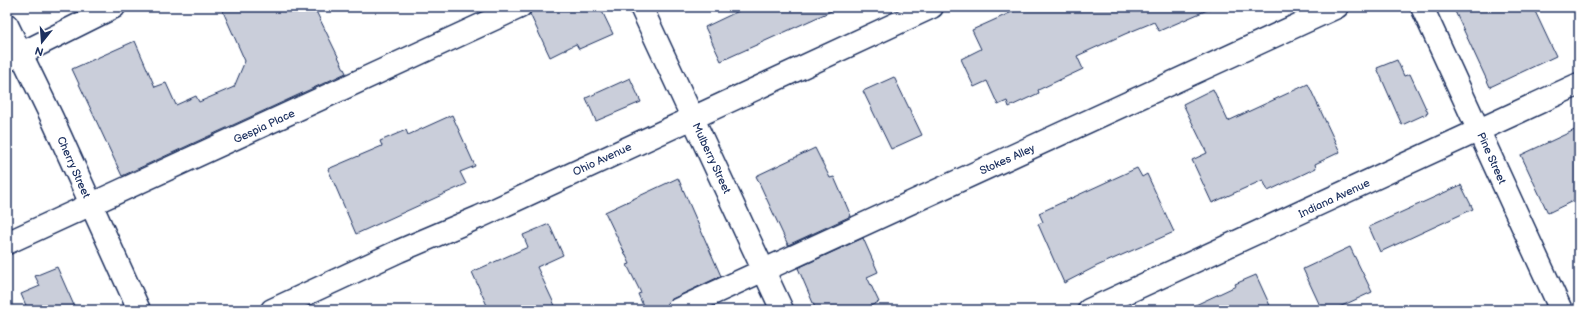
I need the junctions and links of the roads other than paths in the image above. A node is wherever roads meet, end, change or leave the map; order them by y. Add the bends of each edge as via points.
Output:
1 (114, 7) edge
2 (520, 7) edge
3 (641, 7) edge
4 (932, 7) edge
5 (1337, 7) edge
6 (1422, 7) edge
7 (7, 25) edge
8 (14, 57) edge
9 (1579, 84) edge
10 (693, 117) junction
11 (1479, 130) junction
12 (92, 205) junction
13 (7, 243) edge
14 (764, 271) junction
15 (139, 310) edge
16 (272, 310) edge
17 (677, 310) edge
18 (782, 310) edge
19 (1088, 310) edge
20 (1561, 310) edge

1 - 8 street
2 - 12 street, Gespia Place
3 - 10 street, Mulberry Street
4 - 10 street, Ohio Avenue
5 - 14 street, Stokes Alley
6 - 11 street, Pine Street
7 - 8 street, Cherry Street
8 - 12 street, Cherry Street via 52,118
9 - 11 street, Indiana Avenue
10 - 14 street, Mulberry Street
10 - 16 street, Ohio Avenue
11 - 19 street, Indiana Avenue
11 - 20 street, Pine Street
12 - 13 street, Gespia Place
12 - 15 street, Cherry Street
14 - 17 street, Stokes Alley
14 - 18 street, Mulberry Street

